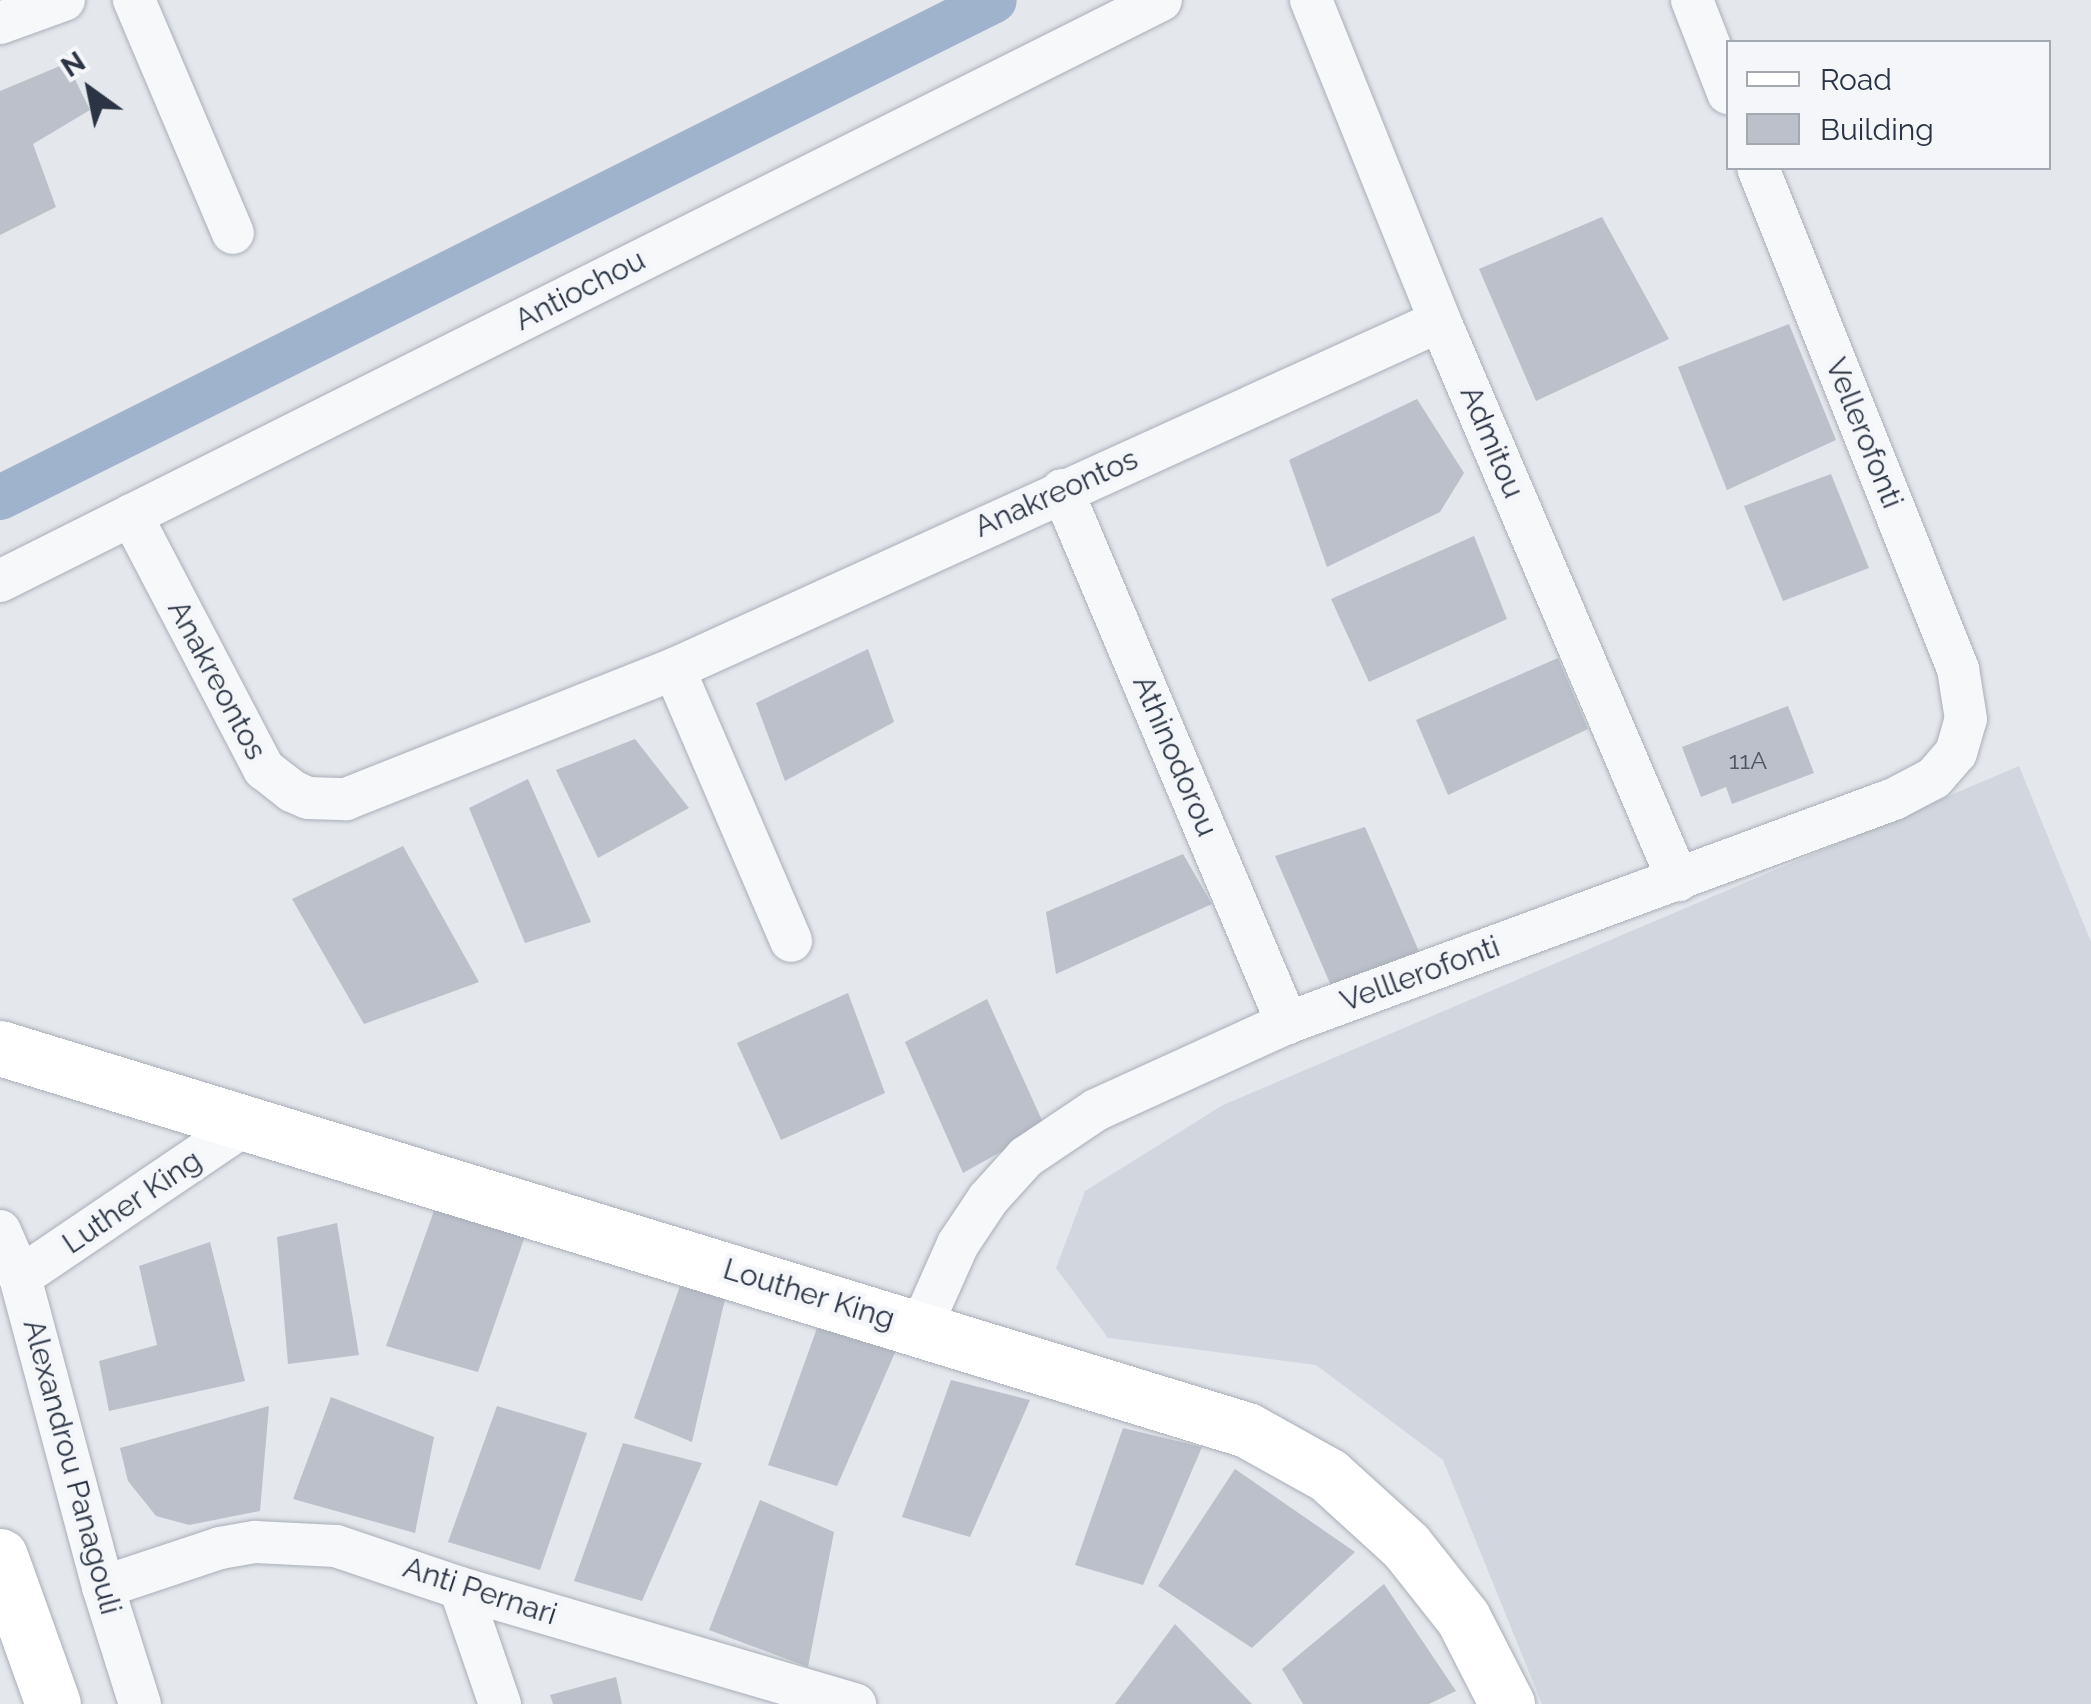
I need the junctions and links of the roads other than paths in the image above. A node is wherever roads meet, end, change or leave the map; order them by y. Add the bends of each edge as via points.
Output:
1 (64, 0) edge
2 (134, 0) edge
3 (1161, 0) edge
4 (1311, 0) edge
5 (1692, 0) edge
6 (0, 23) edge
7 (1726, 87) edge
8 (1759, 170) edge
9 (232, 233) dead end
10 (1440, 320) junction
11 (1062, 490) junction
12 (131, 516) junction
13 (0, 581) edge
14 (674, 670) junction
15 (1966, 701) joint
16 (1678, 880) junction
17 (791, 941) dead end
18 (1288, 1023) junction
19 (0, 1048) edge
20 (243, 1126) junction
21 (0, 1231) edge
22 (20, 1277) junction
23 (921, 1327) junction
24 (0, 1556) edge
25 (102, 1588) junction
26 (460, 1588) junction
27 (53, 1704) edge
28 (140, 1704) edge
29 (500, 1704) edge
30 (855, 1704) edge
31 (1507, 1704) edge

1 - 6 street
2 - 9 street
3 - 12 street, Antiochou
4 - 10 street, Admitou
5 - 7 street
8 - 15 street, Vellerofonti
10 - 11 street, Anakreontos
10 - 16 street, Admitou
11 - 14 street, Anakreontos
11 - 18 street, Athinodorou
12 - 13 street, Antiochou
12 - 14 street, Anakreontos via 251,751 278,782 308,798 366,794
14 - 17 street
15 - 16 street, Velllerofonti via 1956,752 1934,778
16 - 18 street, Velllerofonti
18 - 23 street, Velllerofonti via 1096,1110 1026,1157 971,1222
19 - 20 street, Louther King
20 - 22 street, Luther King
20 - 23 street, Louther King
21 - 22 street, Alexandrou Panagouli
22 - 25 street, Alexandrou Panagouli
23 - 31 street, Louther King via 1247,1430 1305,1460 1371,1510 1427,1570 1463,1618
24 - 27 street
25 - 26 street, Anti Pernari via 220,1548 282,1542 336,1546
25 - 28 street, Alexandrou Panagouli
26 - 29 street
26 - 30 street, Anti Pernari

